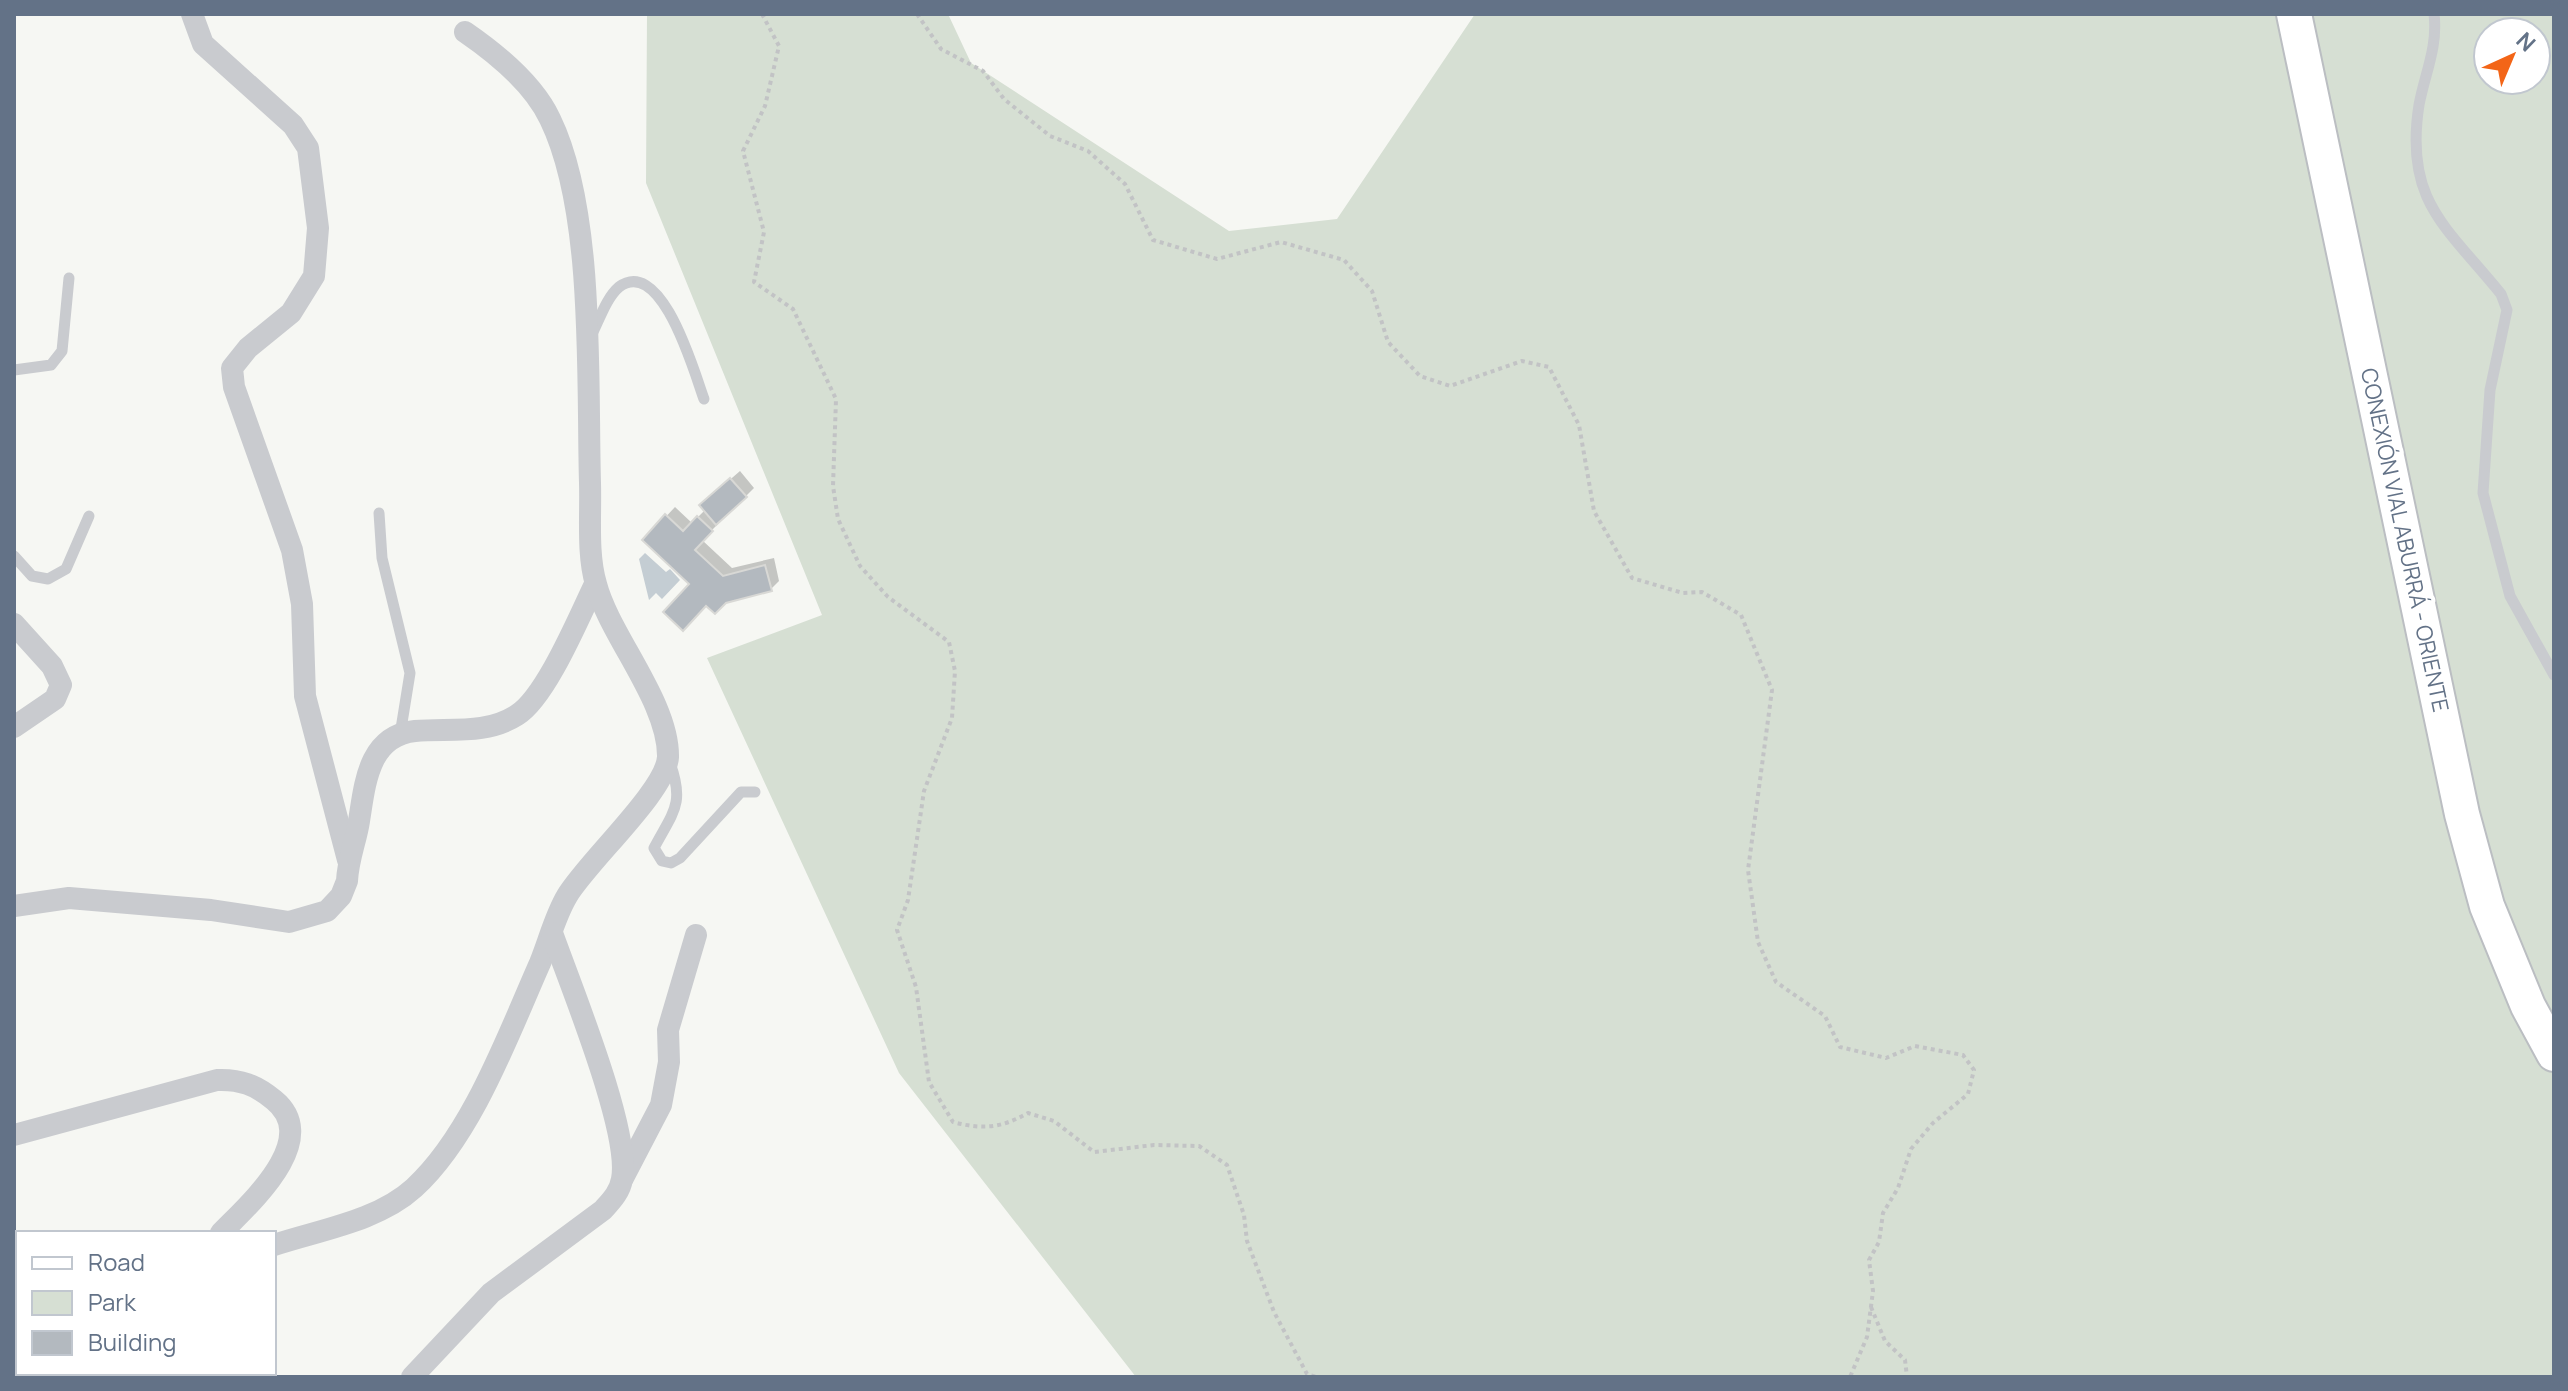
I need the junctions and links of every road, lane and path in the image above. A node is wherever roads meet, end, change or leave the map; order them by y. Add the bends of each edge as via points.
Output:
1 (192, 14) edge
2 (762, 14) edge
3 (917, 14) edge
4 (2294, 14) edge
5 (2434, 14) edge
6 (465, 32) dead end
7 (69, 278) dead end
8 (587, 344) junction
9 (14, 370) edge
10 (704, 399) dead end
11 (379, 513) dead end
12 (89, 516) dead end
13 (14, 556) edge
14 (595, 584) junction
15 (14, 624) edge
16 (2554, 675) edge
17 (14, 727) edge
18 (400, 735) junction
19 (668, 759) junction
20 (755, 792) dead end
21 (348, 860) junction
22 (14, 906) edge
23 (552, 933) junction
24 (696, 935) dead end
25 (2554, 1054) edge
26 (14, 1135) edge
27 (622, 1179) junction
28 (223, 1231) edge
29 (276, 1244) edge
30 (1871, 1307) junction
31 (412, 1377) edge
32 (1316, 1377) edge
33 (1850, 1377) edge
34 (1907, 1377) edge

1 - 21 street via 203,44 293,125 308,148 318,228 314,276 291,313 232,368 234,387 292,550 302,604 305,696
2 - 32 path via 779,46 765,106 743,151 764,232 754,282 793,309 836,399 833,486 838,519 860,566 888,597 949,642 955,671 952,718 924,791 908,900 897,930 916,987 929,1082 953,1122 979,1129 1005,1126 1028,1113 1054,1121 1094,1152 1199,1146 1227,1165 1247,1241 1274,1312 1307,1374
3 - 30 path via 941,49 983,71 1004,99 1050,136 1088,151 1125,184 1153,240 1217,259 1281,242 1344,260 1372,291 1388,342 1420,376 1450,386 1522,361 1549,367 1579,425 1594,511 1632,578 1683,593 1702,592 1741,615 1772,690 1748,870 1758,942 1776,982 1825,1016 1840,1047 1886,1058 1915,1046 1963,1055 1974,1070 1968,1094 1911,1149 1883,1213 1879,1242 1869,1260
4 - 25 main road, CONEXIÓN VIAL ABURRÁ - ORIENTE via 2462,814 2487,906
5 - 16 lane via 2437,38 2419,105 2419,178 2433,212 2501,294 2507,310 2490,390 2483,493 2510,596
6 - 8 street via 497,54 549,117 565,157 577,212
7 - 9 lane via 62,351 51,365
8 - 10 lane via 622,285 634,282 656,292 674,317
8 - 14 street
11 - 18 lane via 382,558 410,673
12 - 13 lane via 66,569 48,579 32,576
14 - 18 street via 559,656 521,713 481,729
14 - 19 street via 663,726
15 - 17 street via 52,666 61,685 55,699
18 - 21 street via 374,757 364,776 359,824
19 - 20 lane via 680,790 654,848 662,861 680,858 741,792
19 - 23 street via 653,790 566,897
21 - 22 street via 347,881 334,904 309,919 289,922 69,898
23 - 27 street via 600,1066 621,1150
23 - 29 street via 483,1087 438,1164 410,1192 379,1211
24 - 27 street via 668,1030 661,1105
26 - 28 street via 217,1080 238,1079 263,1090 280,1105 289,1123 287,1151 277,1173
27 - 31 street via 603,1210 491,1293
30 - 33 path via 1867,1337
30 - 34 path via 1885,1341 1905,1360

